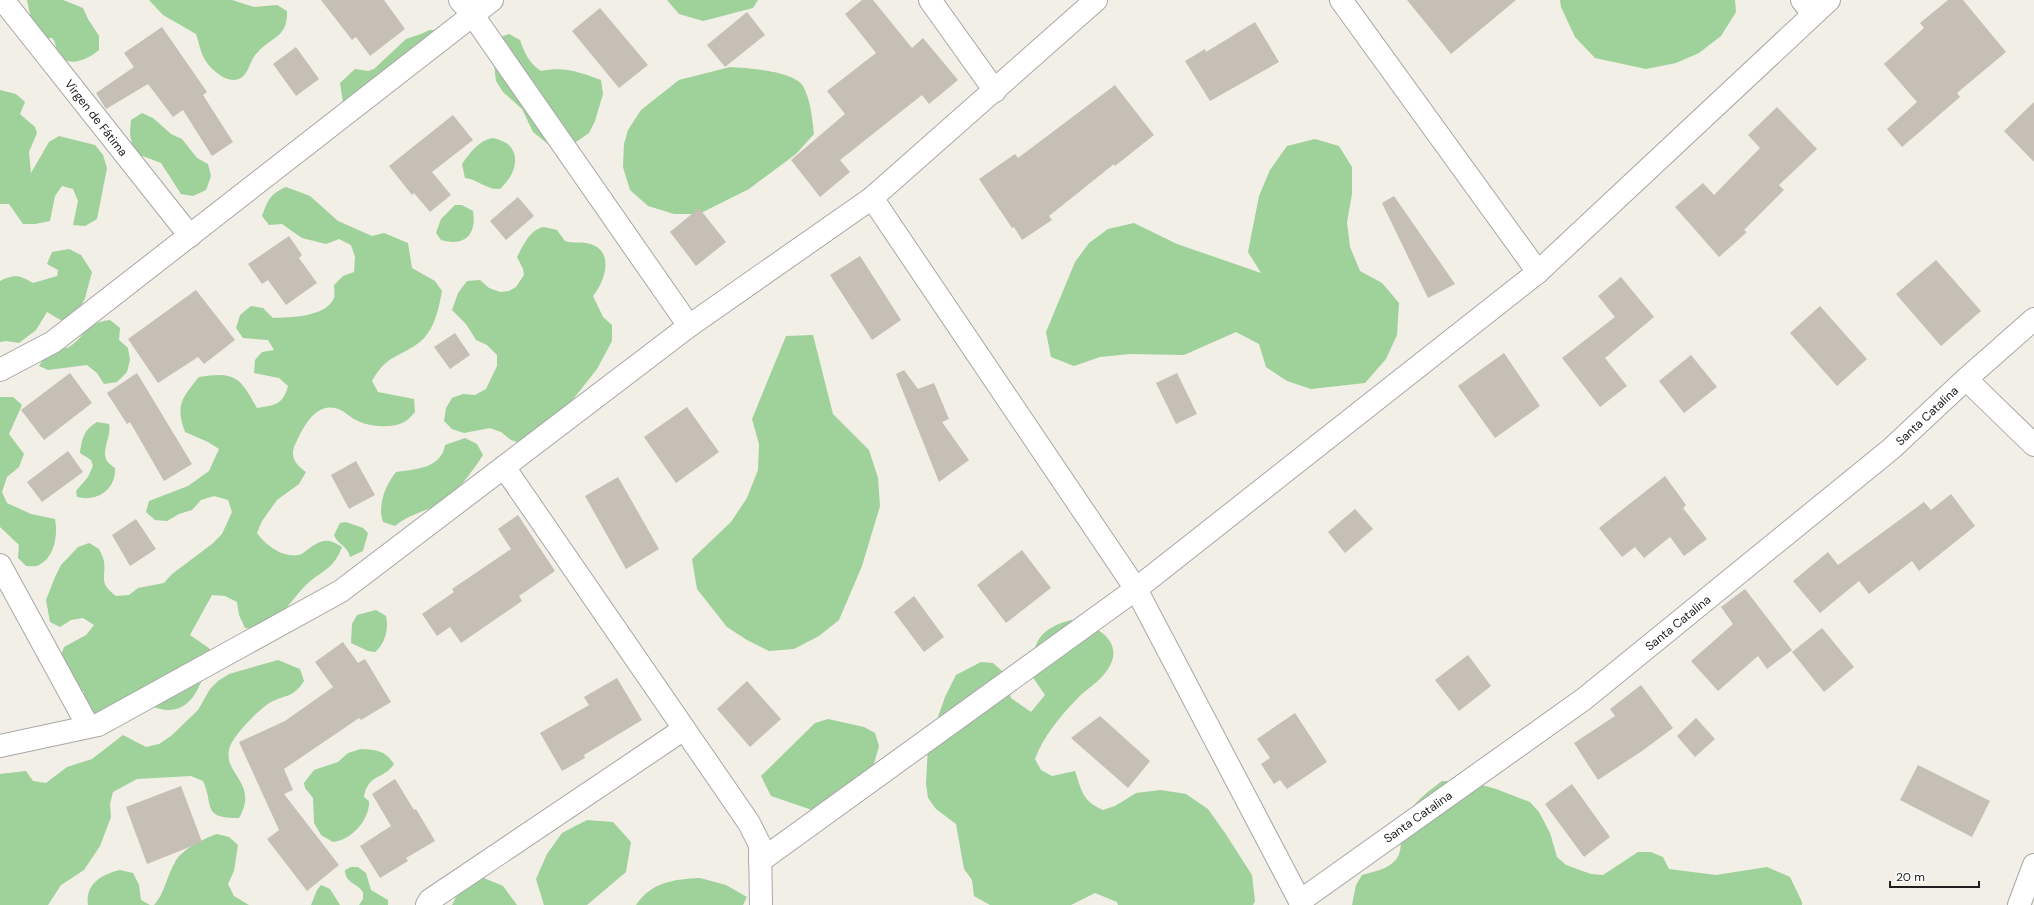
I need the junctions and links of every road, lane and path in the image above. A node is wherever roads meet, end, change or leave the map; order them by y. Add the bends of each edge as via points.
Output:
1 (3, 0) edge
2 (492, 0) edge
3 (930, 0) edge
4 (1096, 0) edge
5 (1341, 0) edge
6 (1815, 5) edge
7 (466, 7) edge
8 (995, 91) junction
9 (872, 198) junction
10 (190, 236) junction
11 (1538, 272) junction
12 (2034, 319) edge
13 (689, 326) junction
14 (0, 370) edge
15 (1966, 379) junction
16 (2034, 445) edge
17 (504, 467) junction
18 (0, 565) edge
19 (1136, 589) junction
20 (88, 726) junction
21 (684, 729) junction
22 (0, 746) edge
23 (760, 861) junction
24 (2034, 865) edge
25 (1301, 903) edge
26 (427, 905) edge
27 (761, 905) edge
28 (2019, 905) edge

1 - 10 street, Virgen de Fátima
2 - 7 street
3 - 8 street
4 - 8 street
5 - 11 street
6 - 11 street
7 - 10 street
7 - 13 street
8 - 9 street
9 - 13 street
9 - 19 street
10 - 14 street via 53,342
11 - 19 street
12 - 15 street, Santa Catalina
13 - 17 street
15 - 16 street
15 - 25 street, Santa Catalina via 1891,449 1584,700
17 - 20 street via 341,591 98,725
17 - 21 street
18 - 20 street
19 - 23 street
19 - 25 street
20 - 22 street
21 - 23 street via 749,823 760,845
21 - 26 street via 430,900
23 - 27 street
24 - 28 street

